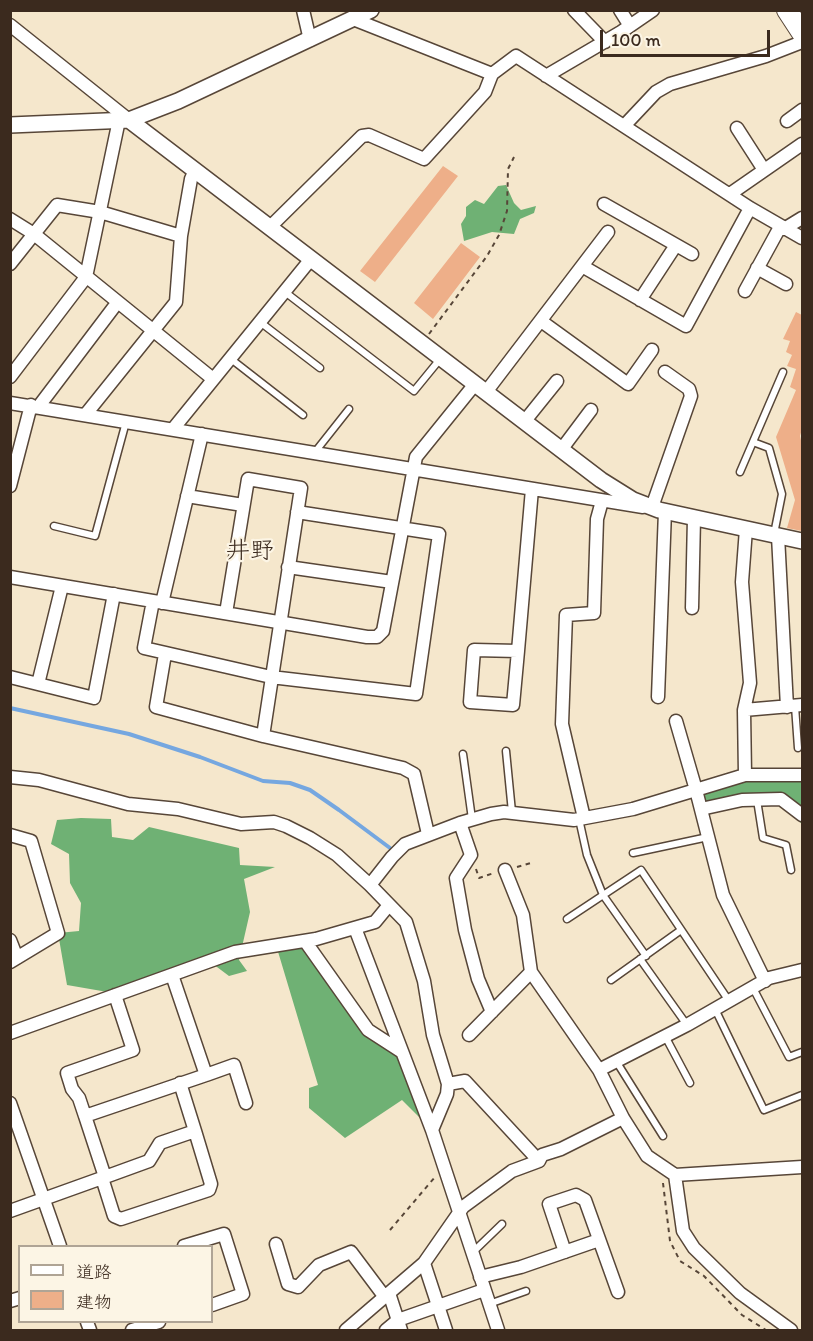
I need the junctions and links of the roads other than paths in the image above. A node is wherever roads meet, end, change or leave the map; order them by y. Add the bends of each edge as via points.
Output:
1 (303, 10) edge
2 (574, 10) edge
3 (620, 10) edge
4 (653, 10) edge
5 (787, 10) edge
6 (360, 14) edge
7 (10, 25) edge
8 (630, 26) junction
9 (802, 33) edge
10 (310, 40) junction
11 (605, 42) junction
12 (802, 42) edge
13 (492, 74) junction
14 (546, 76) junction
15 (802, 110) edge
16 (124, 120) junction
17 (787, 121) dead end
18 (10, 125) edge
19 (624, 126) junction
20 (737, 128) dead end
21 (802, 144) edge
22 (195, 170) junction
23 (764, 170) junction
24 (730, 194) junction
25 (604, 204) dead end
26 (750, 208) junction
27 (100, 212) junction
28 (802, 218) edge
29 (10, 219) edge
30 (270, 227) junction
31 (782, 228) junction
32 (608, 232) dead end
33 (34, 234) junction
34 (181, 236) junction
35 (802, 238) edge
36 (675, 245) junction
37 (692, 254) dead end
38 (311, 259) junction
39 (10, 264) edge
40 (582, 266) junction
41 (757, 268) junction
42 (86, 278) junction
43 (786, 284) dead end
44 (285, 291) junction
45 (745, 291) dead end
46 (640, 300) junction
47 (117, 303) junction
48 (541, 321) junction
49 (260, 322) junction
50 (152, 332) junction
51 (652, 350) dead end
52 (230, 358) junction
53 (441, 358) junction
54 (320, 368) dead end
55 (665, 372) dead end
56 (783, 372) dead end
57 (10, 377) edge
58 (213, 379) junction
59 (556, 381) dead end
60 (480, 388) junction
61 (10, 403) edge
62 (35, 406) junction
63 (349, 409) dead end
64 (591, 410) dead end
65 (86, 414) junction
66 (303, 415) dead end
67 (126, 421) junction
68 (524, 422) junction
69 (173, 429) junction
70 (202, 434) junction
71 (753, 442) junction
72 (561, 450) junction
73 (315, 453) junction
74 (414, 469) junction
75 (740, 472) dead end
76 (10, 486) edge
77 (532, 489) junction
78 (187, 496) junction
79 (602, 501) junction
80 (243, 506) junction
81 (658, 510) junction
82 (297, 512) junction
83 (694, 518) junction
84 (54, 526) dead end
85 (403, 527) junction
86 (746, 529) junction
87 (776, 535) junction
88 (802, 541) edge
89 (288, 567) junction
90 (10, 577) edge
91 (392, 582) junction
92 (62, 586) junction
93 (114, 594) junction
94 (157, 602) junction
95 (692, 608) dead end
96 (226, 613) junction
97 (279, 622) junction
98 (518, 651) junction
99 (165, 654) junction
100 (10, 677) edge
101 (271, 677) junction
102 (39, 684) junction
103 (658, 697) dead end
104 (795, 706) edge
105 (744, 710) junction
106 (676, 722) dead end
107 (263, 736) junction
108 (798, 748) dead end
109 (506, 751) dead end
110 (463, 754) dead end
111 (745, 775) junction
112 (802, 775) edge
113 (10, 777) edge
114 (696, 790) junction
115 (758, 800) junction
116 (701, 809) junction
117 (512, 813) junction
118 (802, 815) edge
119 (472, 819) junction
120 (582, 819) junction
121 (460, 823) junction
122 (428, 834) junction
123 (10, 835) edge
124 (708, 837) junction
125 (633, 853) dead end
126 (505, 870) dead end
127 (790, 870) dead end
128 (370, 885) junction
129 (603, 895) junction
130 (389, 905) junction
131 (567, 918) dead end
132 (355, 928) junction
133 (681, 930) junction
134 (10, 940) edge
135 (305, 940) junction
136 (643, 958) junction
137 (14, 960) edge
138 (802, 970) edge
139 (531, 972) junction
140 (172, 975) junction
141 (611, 980) dead end
142 (765, 981) junction
143 (753, 988) junction
144 (115, 995) junction
145 (729, 1001) junction
146 (715, 1009) junction
147 (492, 1012) junction
148 (687, 1025) junction
149 (10, 1033) edge
150 (469, 1035) dead end
151 (665, 1036) junction
152 (402, 1052) junction
153 (802, 1052) edge
154 (616, 1061) junction
155 (599, 1070) junction
156 (206, 1075) junction
157 (180, 1083) junction
158 (690, 1083) dead end
159 (448, 1084) junction
160 (802, 1095) edge
161 (10, 1103) edge
162 (246, 1103) dead end
163 (85, 1116) junction
164 (623, 1118) junction
165 (432, 1130) junction
166 (195, 1131) junction
167 (663, 1136) dead end
168 (539, 1161) junction
169 (802, 1167) edge
170 (675, 1174) junction
171 (104, 1178) junction
172 (44, 1199) junction
173 (10, 1211) edge
174 (459, 1214) junction
175 (502, 1224) dead end
176 (599, 1240) junction
177 (276, 1244) dead end
178 (60, 1245) edge
179 (187, 1245) edge
180 (565, 1252) junction
181 (472, 1253) junction
182 (424, 1263) junction
183 (480, 1277) junction
184 (484, 1290) junction
185 (526, 1291) dead end
186 (618, 1292) dead end
187 (386, 1295) junction
188 (489, 1304) junction
189 (213, 1305) edge
190 (438, 1307) junction
191 (154, 1323) edge
192 (399, 1325) edge
193 (134, 1327) edge
194 (346, 1330) edge
195 (386, 1330) edge
196 (446, 1330) edge
197 (498, 1330) edge
198 (791, 1330) edge

1 - 10 street
2 - 11 street
3 - 8 street
4 - 8 street
5 - 9 highway
6 - 10 street
6 - 13 street
7 - 16 street
8 - 11 street
10 - 16 street via 178,101
11 - 14 street
12 - 19 street via 670,84 656,92
13 - 14 street via 516,56
13 - 30 street via 485,92 424,159 362,135
14 - 19 street
15 - 17 street
16 - 18 street
16 - 22 street
16 - 27 street
19 - 24 street
20 - 23 street
21 - 23 street
22 - 30 street
22 - 34 street
23 - 24 street
24 - 26 street
25 - 36 street
26 - 31 street
26 - 46 street via 686,326
27 - 33 street via 57,205
27 - 34 street
27 - 42 street
28 - 31 street
29 - 33 street
30 - 38 street
31 - 35 street
31 - 41 street
32 - 40 street
33 - 39 street
33 - 42 street
34 - 50 street via 176,302
36 - 37 street
36 - 46 street
38 - 44 street
38 - 53 street
40 - 46 street
40 - 48 street
41 - 43 street
41 - 45 street
42 - 47 street
42 - 57 street
44 - 49 street
44 - 53 lane via 414,391
47 - 50 street
47 - 62 street
48 - 51 street via 628,384
48 - 60 street
49 - 52 street
49 - 54 lane
50 - 58 street
50 - 65 street
52 - 58 street
52 - 66 lane
53 - 60 street
55 - 81 street via 689,388 691,396
56 - 71 lane
58 - 69 street
59 - 68 street
60 - 68 street
60 - 74 street via 416,457
61 - 62 street
62 - 65 street
62 - 76 street
63 - 73 lane
64 - 72 street
65 - 67 street
67 - 69 street
67 - 84 lane via 94,536
68 - 72 street
69 - 70 street
70 - 73 street
70 - 78 street
71 - 75 lane
71 - 87 lane via 769,448 782,494
72 - 81 street via 633,500
73 - 74 street
74 - 77 street
74 - 85 street
77 - 79 street
77 - 98 street
78 - 80 street
78 - 94 street
79 - 81 street
79 - 120 street via 597,519 594,613 566,615 562,724
80 - 82 street via 248,479 301,488
80 - 96 street
81 - 83 street
81 - 103 street
82 - 85 street
82 - 89 street
83 - 86 street
83 - 95 street
85 - 91 street
85 - 101 street via 439,534 416,694
86 - 87 street
86 - 105 street via 742,582 750,683
87 - 88 street
87 - 104 street
89 - 91 street
89 - 97 street
90 - 92 street
91 - 97 street via 382,631 377,637
92 - 93 street
92 - 102 street
93 - 94 street
93 - 102 street via 94,698
94 - 96 street
94 - 99 street via 144,648
96 - 97 street
97 - 101 street
98 - 98 street via 474,650 470,702 513,705
99 - 101 street
99 - 107 street via 156,707
100 - 102 street
101 - 107 street
104 - 105 street
104 - 108 lane
105 - 111 street
106 - 114 street
107 - 122 street via 403,768 414,774
109 - 117 lane
110 - 119 lane
111 - 112 street
111 - 114 street
113 - 128 street via 241,824 274,822 337,855
114 - 116 street
114 - 120 street
115 - 116 street
115 - 118 street via 781,799
115 - 127 lane via 763,838 786,845
116 - 124 street
117 - 119 street
117 - 120 street
119 - 121 street
120 - 129 lane via 587,855
121 - 122 street
121 - 147 street via 471,855 456,878 465,930
122 - 128 street via 405,844
123 - 137 street via 31,841 58,933
124 - 125 lane
124 - 142 street via 723,895
126 - 139 street via 523,915
128 - 130 street
129 - 131 lane
129 - 133 lane via 641,870
129 - 136 lane
130 - 132 street via 375,922
130 - 159 street via 406,922
132 - 135 street
132 - 152 street
133 - 136 lane
133 - 145 lane
134 - 137 street
135 - 140 street via 235,952
135 - 152 street via 368,1030
136 - 141 lane
136 - 148 lane
138 - 142 street
139 - 147 street
139 - 155 street
140 - 144 street
140 - 156 street
142 - 143 street
143 - 145 street
143 - 153 lane via 789,1057
144 - 149 street
144 - 163 street via 133,1050 67,1073
145 - 146 street
146 - 148 street
146 - 160 lane via 764,1110
147 - 150 street
148 - 151 street
151 - 154 street
151 - 158 lane
152 - 165 street
154 - 155 street
154 - 167 lane
155 - 164 street
156 - 157 street
156 - 162 street via 234,1065
157 - 163 street
157 - 166 street
159 - 165 street
159 - 168 street via 465,1081
161 - 172 street
163 - 171 street
164 - 168 street via 542,1155
164 - 170 street via 647,1156
165 - 174 street
166 - 171 street via 160,1143 149,1161
166 - 171 street via 211,1184 209,1190 121,1219 114,1216
168 - 174 street via 512,1172 463,1207
169 - 170 street
170 - 198 street via 683,1231 694,1248 740,1293
171 - 172 street
172 - 173 street
172 - 178 street
174 - 181 street
174 - 182 street
175 - 181 lane
176 - 180 street
176 - 180 street via 585,1200 576,1195 549,1204
176 - 186 street
177 - 187 street via 288,1284 298,1287 319,1265 351,1252
179 - 189 street via 224,1233 243,1294
180 - 183 street
181 - 183 street
182 - 187 street
182 - 190 street
183 - 184 street
184 - 188 street
184 - 190 street
185 - 188 lane
187 - 192 street
187 - 194 street
188 - 197 street
190 - 192 street
190 - 196 street
191 - 193 street
192 - 195 street

